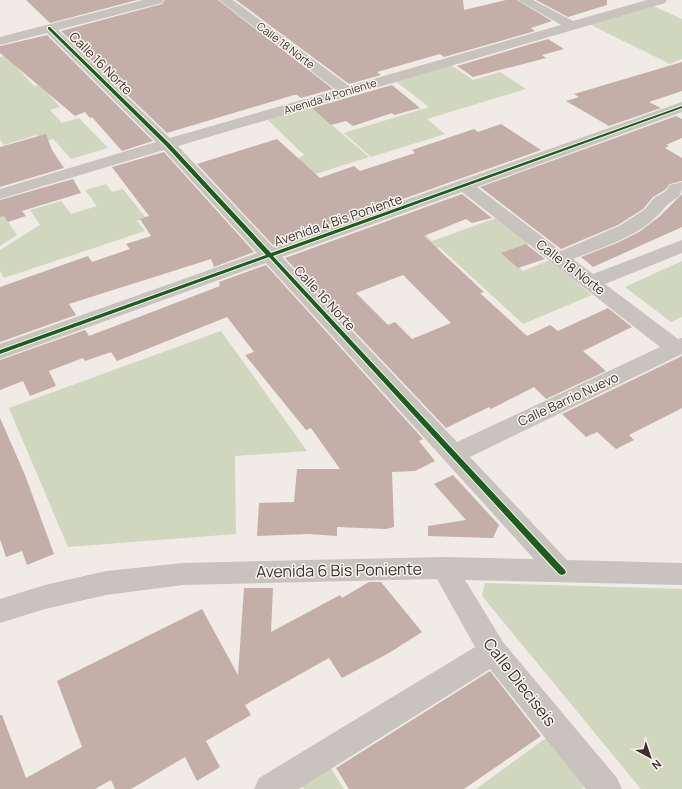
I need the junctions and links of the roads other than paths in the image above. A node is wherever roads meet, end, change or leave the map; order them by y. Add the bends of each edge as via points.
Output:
1 (158, 0) edge
2 (225, 0) edge
3 (524, 0) edge
4 (661, 0) edge
5 (572, 26) junction
6 (49, 28) junction
7 (0, 41) edge
8 (347, 91) junction
9 (682, 107) edge
10 (168, 145) junction
11 (466, 186) junction
12 (682, 187) edge
13 (0, 194) edge
14 (682, 246) edge
15 (271, 255) junction
16 (560, 258) junction
17 (591, 282) junction
18 (679, 347) edge
19 (0, 352) edge
20 (454, 454) junction
21 (444, 568) junction
22 (562, 572) junction
23 (682, 574) edge
24 (0, 611) edge
25 (493, 651) junction
26 (270, 789) edge
27 (606, 789) edge

1 - 6 street
2 - 8 street, Calle 18 Norte
3 - 5 street
4 - 5 street, Avenida 4 Poniente
5 - 8 street, Avenida 4 Poniente
6 - 7 street
6 - 10 street, Calle 16 Norte
8 - 10 street, Avenida 4 Poniente
9 - 11 street, Avenida 4 Bis Poniente
10 - 13 street, Avenida 4 Poniente
10 - 15 street, Calle 16 Norte
11 - 15 street, Avenida 4 Bis Poniente
11 - 16 street, Calle 18 Norte
12 - 16 street via 660,202 650,214 625,230
14 - 17 street
15 - 19 street, Avenida 4 Bis Poniente
15 - 20 street, Calle 16 Norte
16 - 17 street, Calle 18 Norte
17 - 18 street, Calle 18 Norte
18 - 20 street, Calle Barrio Nuevo
20 - 22 street, Calle 16 Norte
21 - 22 street, Avenida 6 Bis Poniente
21 - 24 street, Avenida 6 Bis Poniente via 183,574 106,583 45,597
21 - 25 street, Calle Dieciseis
22 - 23 street, Avenida 6 Bis Poniente
25 - 26 street
25 - 27 street, Calle Dieciseis

